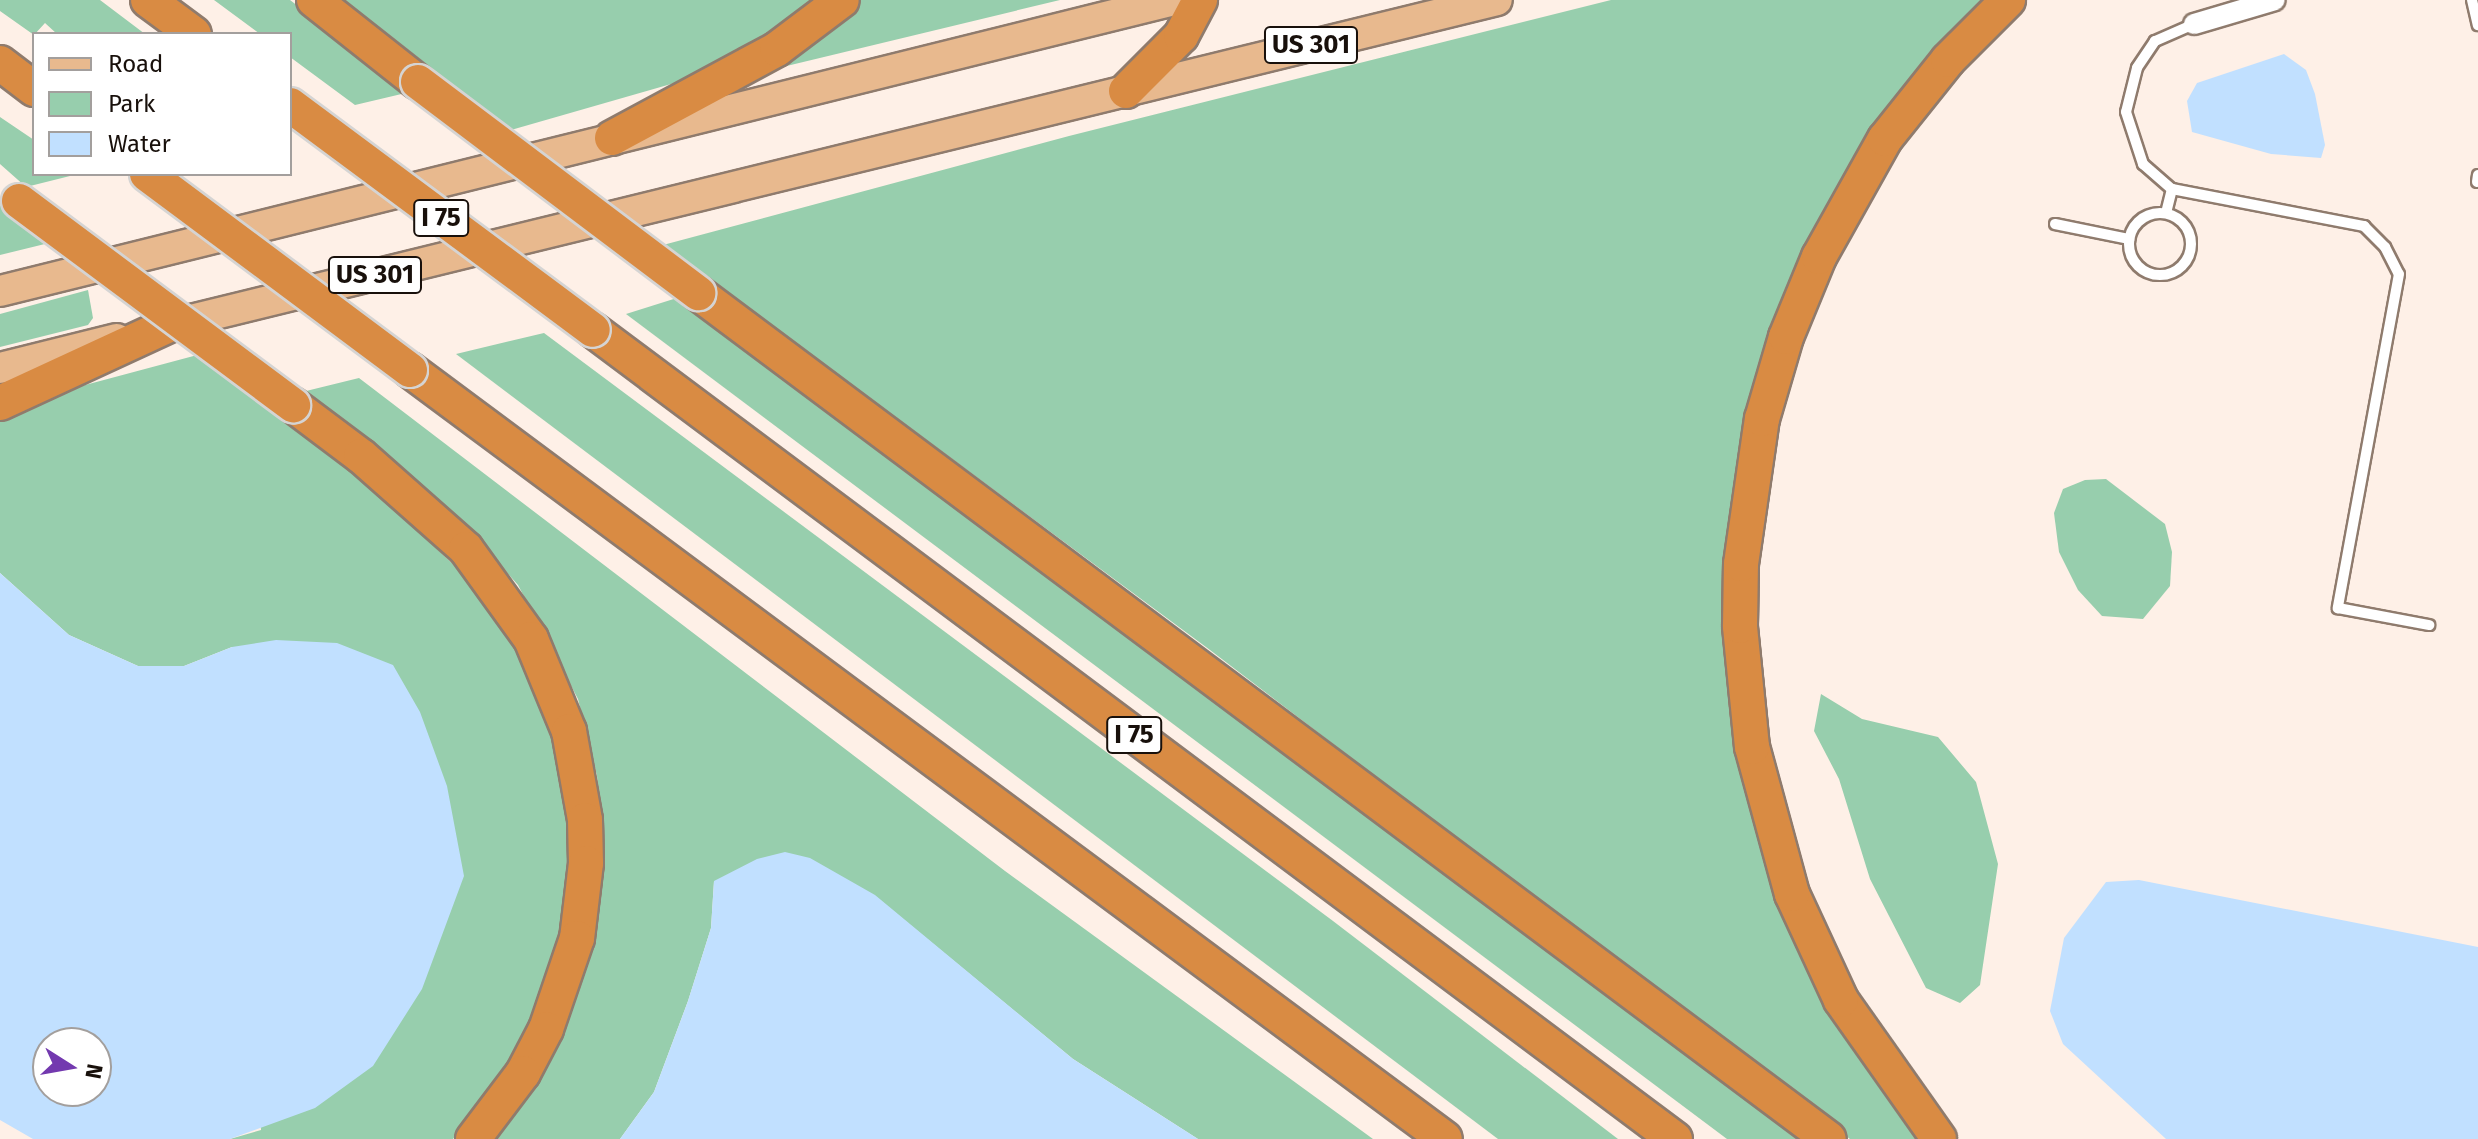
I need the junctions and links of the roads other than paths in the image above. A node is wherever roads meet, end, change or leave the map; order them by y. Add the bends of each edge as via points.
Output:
1 (148, 0) edge
2 (314, 0) edge
3 (842, 0) edge
4 (1174, 0) edge
5 (1200, 0) edge
6 (1497, 0) edge
7 (2008, 0) edge
8 (2275, 0) edge
9 (2472, 0) edge
10 (2194, 24) joint
11 (2478, 25) edge
12 (191, 32) edge
13 (0, 63) edge
14 (32, 87) edge
15 (1126, 91) junction
16 (292, 106) edge
17 (612, 138) junction
18 (150, 176) edge
19 (2172, 189) junction
20 (10, 193) edge
21 (2166, 213) junction
22 (2055, 224) dead end
23 (2129, 239) junction
24 (0, 291) edge
25 (169, 325) junction
26 (0, 368) edge
27 (0, 403) edge
28 (2429, 625) dead end
29 (473, 1139) edge
30 (1445, 1139) edge
31 (1675, 1139) edge
32 (1829, 1139) edge
33 (1939, 1139) edge

1 - 12 highway
2 - 32 highway, bridge
3 - 17 highway via 777,49
4 - 17 main road
5 - 15 highway via 1181,36
6 - 15 main road, US 301
7 - 33 highway via 1912,102 1858,182 1819,257 1786,337 1762,419 1741,564 1740,626 1752,747 1788,882 1841,1000
8 - 10 street
9 - 11 lane
10 - 19 lane via 2155,41 2137,68 2126,112 2143,164
13 - 14 highway
15 - 25 main road, US 301
16 - 31 highway, I 75, bridge
17 - 24 main road
18 - 30 highway, bridge
19 - 21 lane
19 - 28 lane via 2364,226 2385,247 2399,274 2338,608
20 - 29 highway, bridge via 425,509 485,571 531,639 569,731 585,835 577,938 546,1029 523,1073
21 - 23 lane via 2142,218
21 - 23 lane via 2189,231 2191,251 2181,267 2164,275 2145,272 2132,258
22 - 23 lane
25 - 26 main road, US 301
25 - 27 highway

